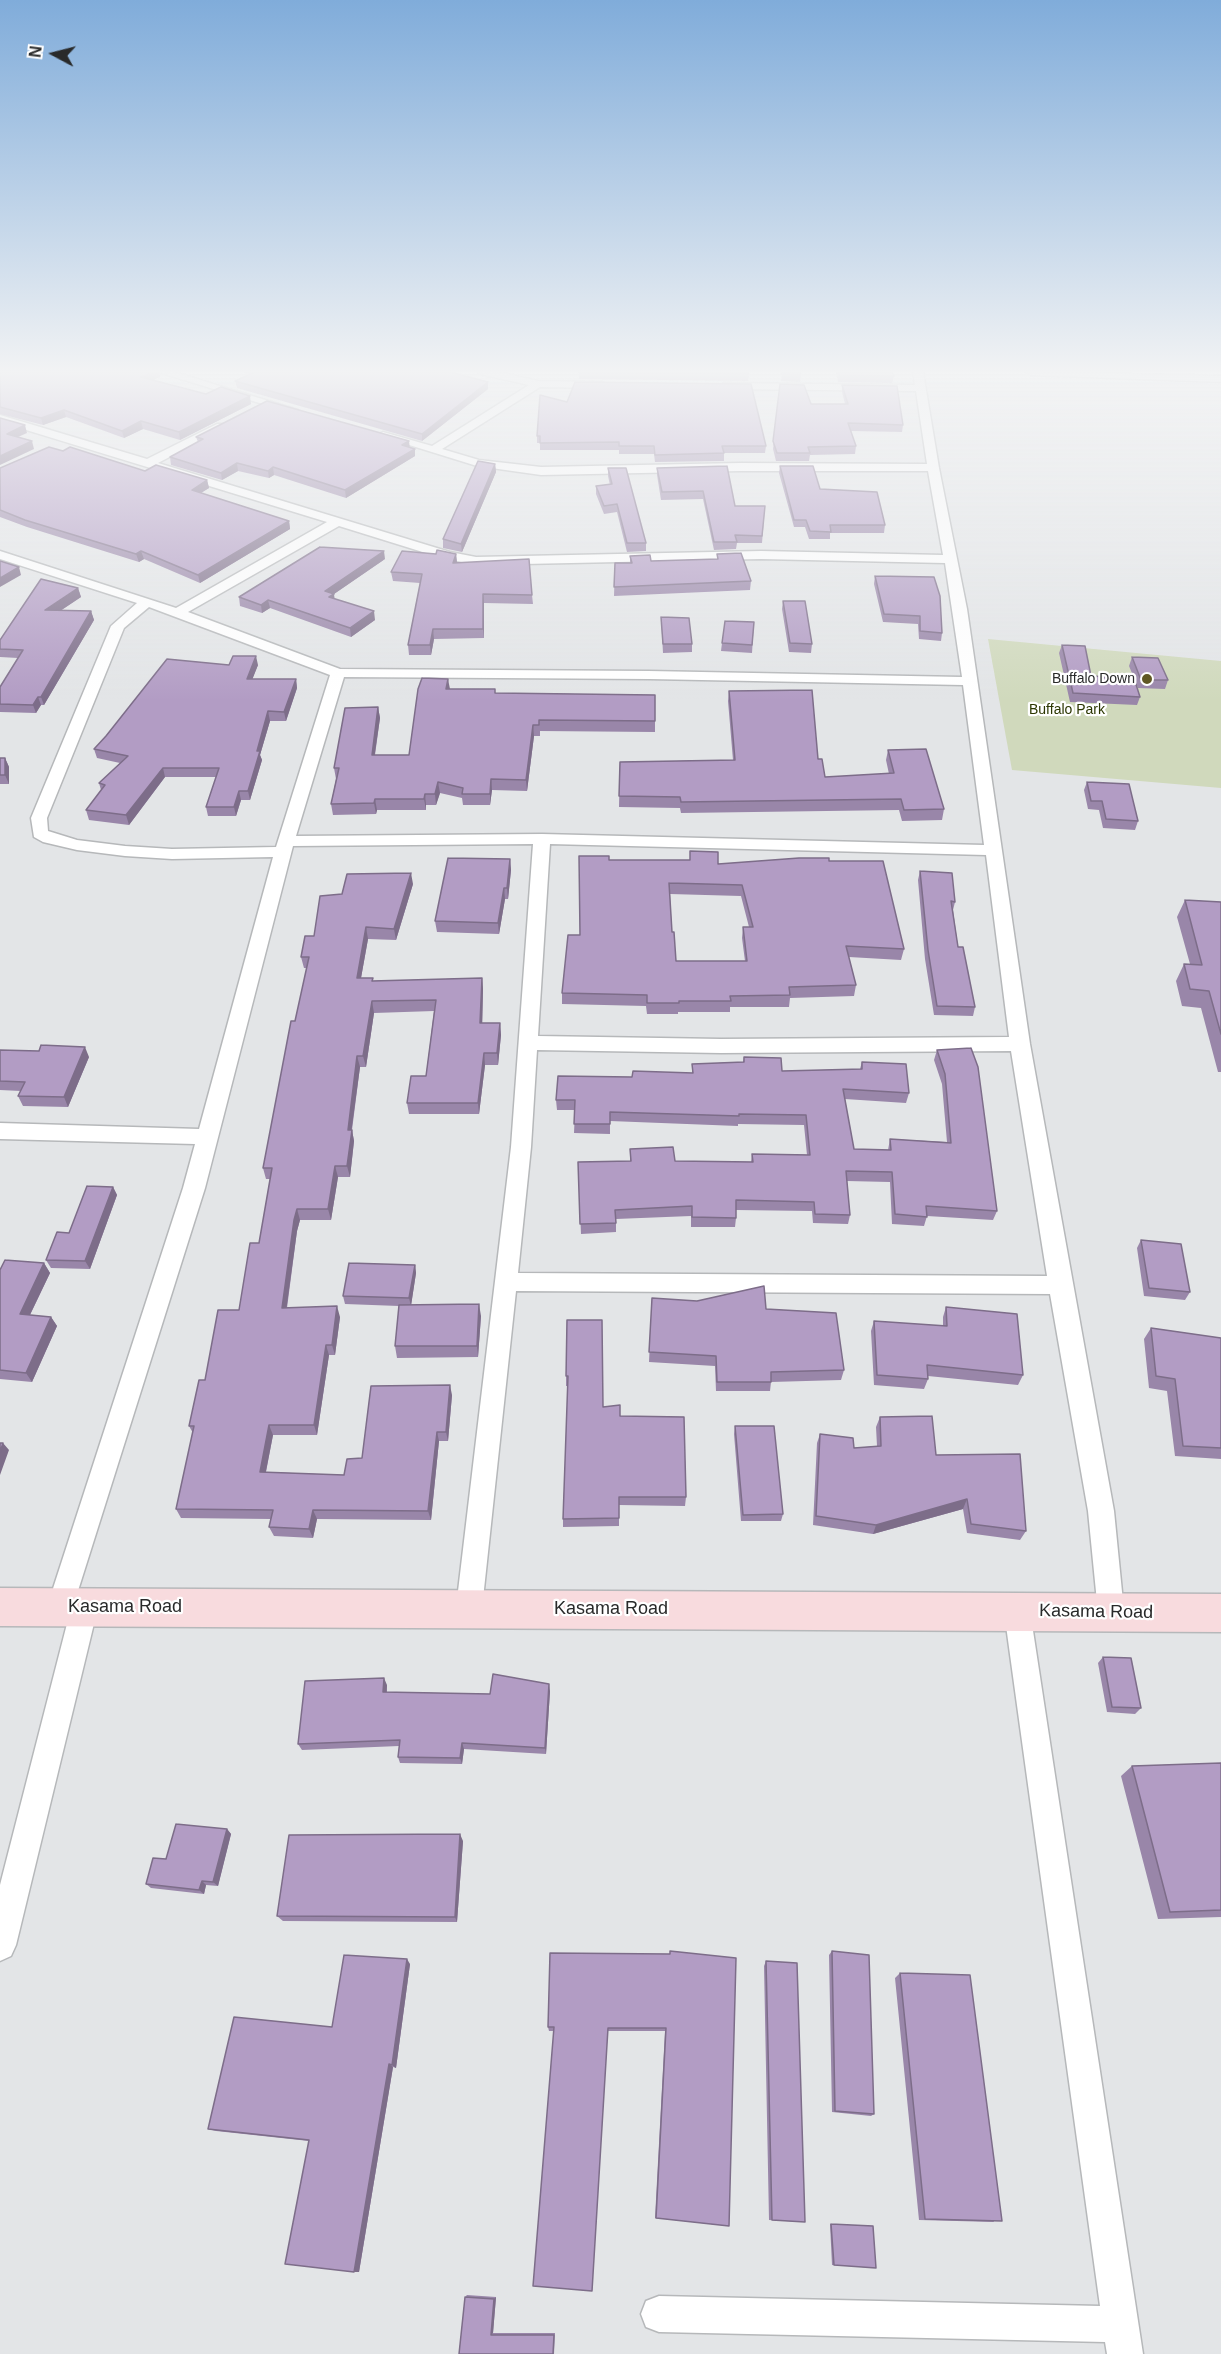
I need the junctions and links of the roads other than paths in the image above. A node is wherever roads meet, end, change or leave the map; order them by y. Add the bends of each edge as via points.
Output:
1 (210, 482) edge
2 (936, 482) edge
3 (338, 521) junction
4 (0, 555) edge
5 (950, 559) junction
6 (147, 602) junction
7 (177, 613) junction
8 (338, 673) junction
9 (968, 681) junction
10 (542, 839) junction
11 (284, 846) junction
12 (993, 850) junction
13 (529, 1043) junction
14 (1020, 1044) junction
15 (0, 1131) edge
16 (208, 1137) junction
17 (507, 1282) junction
18 (1060, 1285) junction
19 (0, 1607) edge
20 (73, 1607) junction
21 (469, 1608) junction
22 (1017, 1611) junction
23 (1111, 1612) junction
24 (1221, 1613) edge
25 (0, 1945) edge
26 (659, 2314) dead end
27 (1123, 2339) edge

1 - 3 street
2 - 5 street
3 - 5 street via 476,561 761,555
3 - 7 street
4 - 6 street
5 - 9 street
6 - 7 street
6 - 11 street via 118,626 39,818 40,833 77,845 172,854
7 - 8 street
8 - 9 street
8 - 11 street
9 - 12 street
10 - 11 street
10 - 12 street
10 - 13 street
11 - 16 street
12 - 14 street
13 - 14 street via 721,1047
13 - 17 street
14 - 18 street
15 - 16 street
16 - 20 street
17 - 18 street
17 - 21 street
18 - 23 street via 1101,1511
19 - 20 street, Kasama Road
20 - 21 street, Kasama Road
20 - 25 street
21 - 22 street, Kasama Road
22 - 23 street, Kasama Road
22 - 27 street
23 - 24 street, Kasama Road
26 - 27 street

